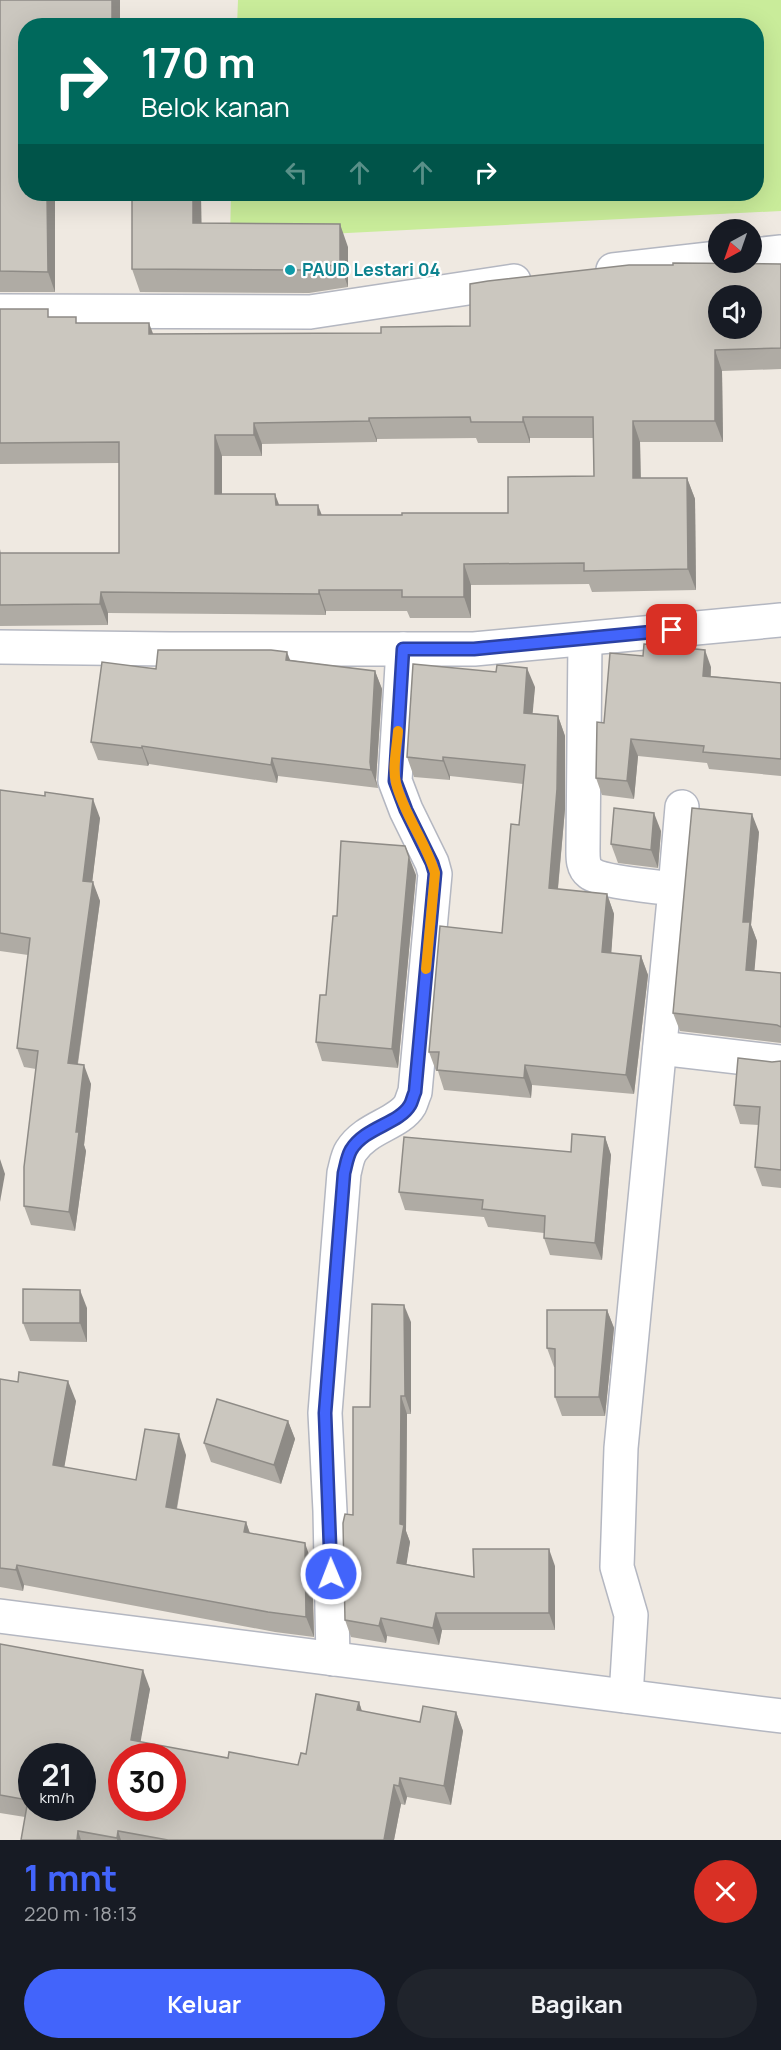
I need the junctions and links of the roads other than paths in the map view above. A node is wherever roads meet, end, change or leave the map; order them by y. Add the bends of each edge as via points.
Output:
1 (781, 252) edge
2 (762, 254) edge
3 (708, 259) edge
4 (585, 273) edge
5 (539, 278) edge
6 (0, 311) edge
7 (781, 620) edge
8 (585, 639) junction
9 (0, 646) edge
10 (403, 649) junction
11 (682, 807) dead end
12 (675, 889) junction
13 (660, 1048) junction
14 (781, 1062) edge
15 (0, 1616) edge
16 (333, 1659) junction
17 (626, 1696) junction
18 (781, 1716) edge

1 - 2 street
3 - 4 street
5 - 6 street via 310,312
7 - 8 street
8 - 10 street via 474,649
8 - 12 street via 585,868 604,879
9 - 10 street
10 - 16 street via 395,781 435,873 415,1092 403,1114 358,1141 349,1153 344,1173 325,1413
11 - 12 street
12 - 13 street
13 - 14 street
13 - 17 street via 621,1448 617,1567 631,1615
15 - 16 street
16 - 17 street
17 - 18 street

